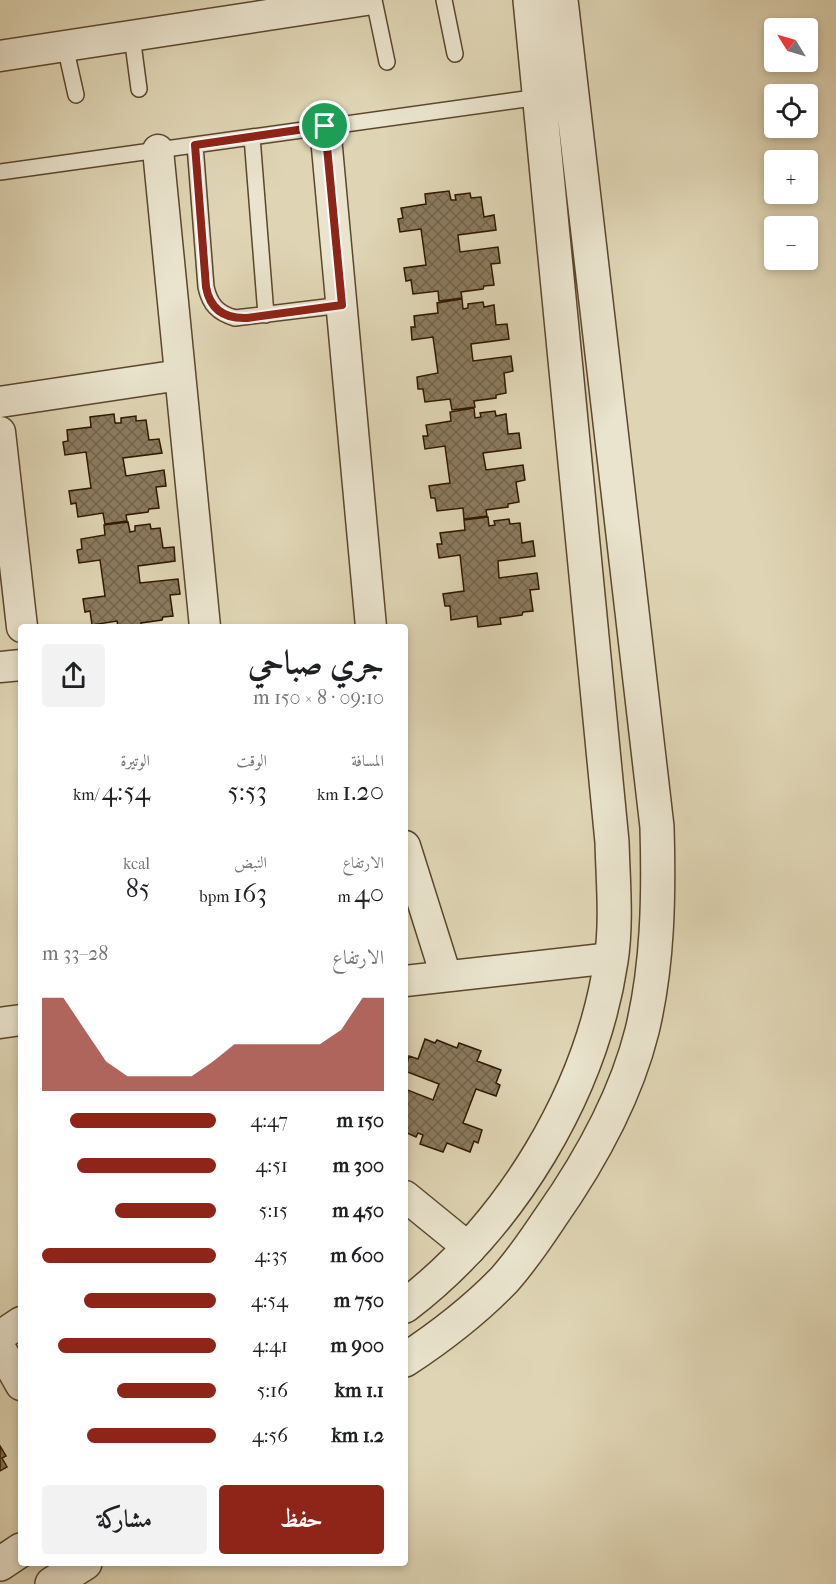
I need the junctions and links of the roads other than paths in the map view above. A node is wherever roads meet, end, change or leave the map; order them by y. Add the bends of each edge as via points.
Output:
1 (366, 0) edge
2 (374, 0) edge
3 (444, 0) edge
4 (530, 0) edge
5 (561, 0) edge
6 (132, 36) junction
7 (65, 46) junction
8 (455, 54) dead end
9 (0, 56) edge
10 (387, 62) dead end
11 (139, 89) dead end
12 (76, 95) dead end
13 (540, 97) junction
14 (325, 126) junction
15 (252, 137) junction
16 (195, 145) junction
17 (158, 150) junction
18 (0, 172) edge
19 (342, 305) junction
20 (266, 315) junction
21 (180, 375) junction
22 (0, 402) edge
23 (0, 432) edge
24 (22, 624) edge
25 (205, 624) edge
26 (371, 624) edge
27 (18, 665) edge
28 (0, 667) edge
29 (408, 856) edge
30 (612, 958) junction
31 (446, 976) junction
32 (408, 982) edge
33 (18, 1020) edge
34 (0, 1023) edge
35 (408, 1198) edge
36 (470, 1249) junction
37 (408, 1304) edge
38 (18, 1324) edge
39 (0, 1336) edge
40 (0, 1348) edge
41 (408, 1358) edge
42 (18, 1380) edge
43 (18, 1552) edge
44 (0, 1564) edge
45 (80, 1566) edge
46 (52, 1584) edge

1 - 6 street
2 - 10 lane
3 - 8 lane
4 - 13 street
5 - 41 street via 657,827 654,966 630,1071 613,1113 566,1195 504,1280 477,1306
6 - 7 street
6 - 11 lane
7 - 9 street
7 - 12 lane
13 - 14 lane
13 - 30 street via 612,842
14 - 15 lane
14 - 19 street
15 - 16 lane
15 - 20 lane
16 - 17 lane
16 - 20 lane via 208,298 224,315
17 - 18 lane
17 - 21 street
19 - 20 lane
19 - 26 street
21 - 22 street
21 - 25 street
23 - 24 street
27 - 28 street
29 - 31 street
30 - 31 street
30 - 36 street via 596,1032 568,1102 523,1179
31 - 32 street
33 - 34 street
35 - 36 street
36 - 37 street
38 - 39 street
40 - 42 street
43 - 44 street
45 - 46 street

